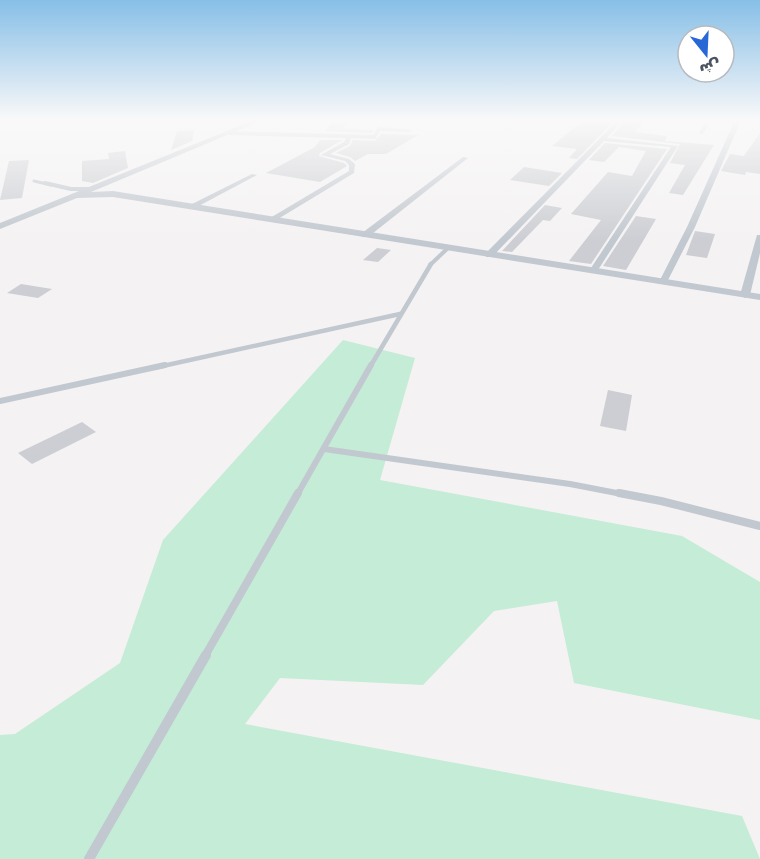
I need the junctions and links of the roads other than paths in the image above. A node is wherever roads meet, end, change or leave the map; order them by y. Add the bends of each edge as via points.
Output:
1 (161, 160) edge
2 (347, 160) edge
3 (462, 160) edge
4 (582, 160) edge
5 (666, 160) edge
6 (720, 160) edge
7 (254, 175) dead end
8 (34, 181) dead end
9 (110, 181) junction
10 (89, 189) junction
11 (113, 194) junction
12 (74, 195) junction
13 (190, 207) junction
14 (273, 220) junction
15 (0, 226) edge
16 (365, 235) junction
17 (760, 237) edge
18 (448, 248) junction
19 (489, 255) junction
20 (593, 271) junction
21 (663, 282) junction
22 (745, 295) junction
23 (760, 297) edge
24 (400, 314) junction
25 (0, 401) edge
26 (324, 449) junction
27 (760, 526) edge
28 (90, 859) edge

1 - 9 street
2 - 14 street via 352,164 352,172
3 - 16 street
4 - 19 street
5 - 20 street
6 - 21 street
7 - 13 street
8 - 10 lane
9 - 10 street
9 - 11 street via 106,189
10 - 12 street
11 - 12 street
11 - 13 street
12 - 15 street
13 - 14 street
14 - 16 street
16 - 18 street
17 - 22 street
18 - 19 street
18 - 24 lane via 429,266
19 - 20 street
20 - 21 street
21 - 22 street
22 - 23 street
24 - 25 lane
24 - 26 lane
26 - 27 lane via 570,484 661,501
26 - 28 lane

